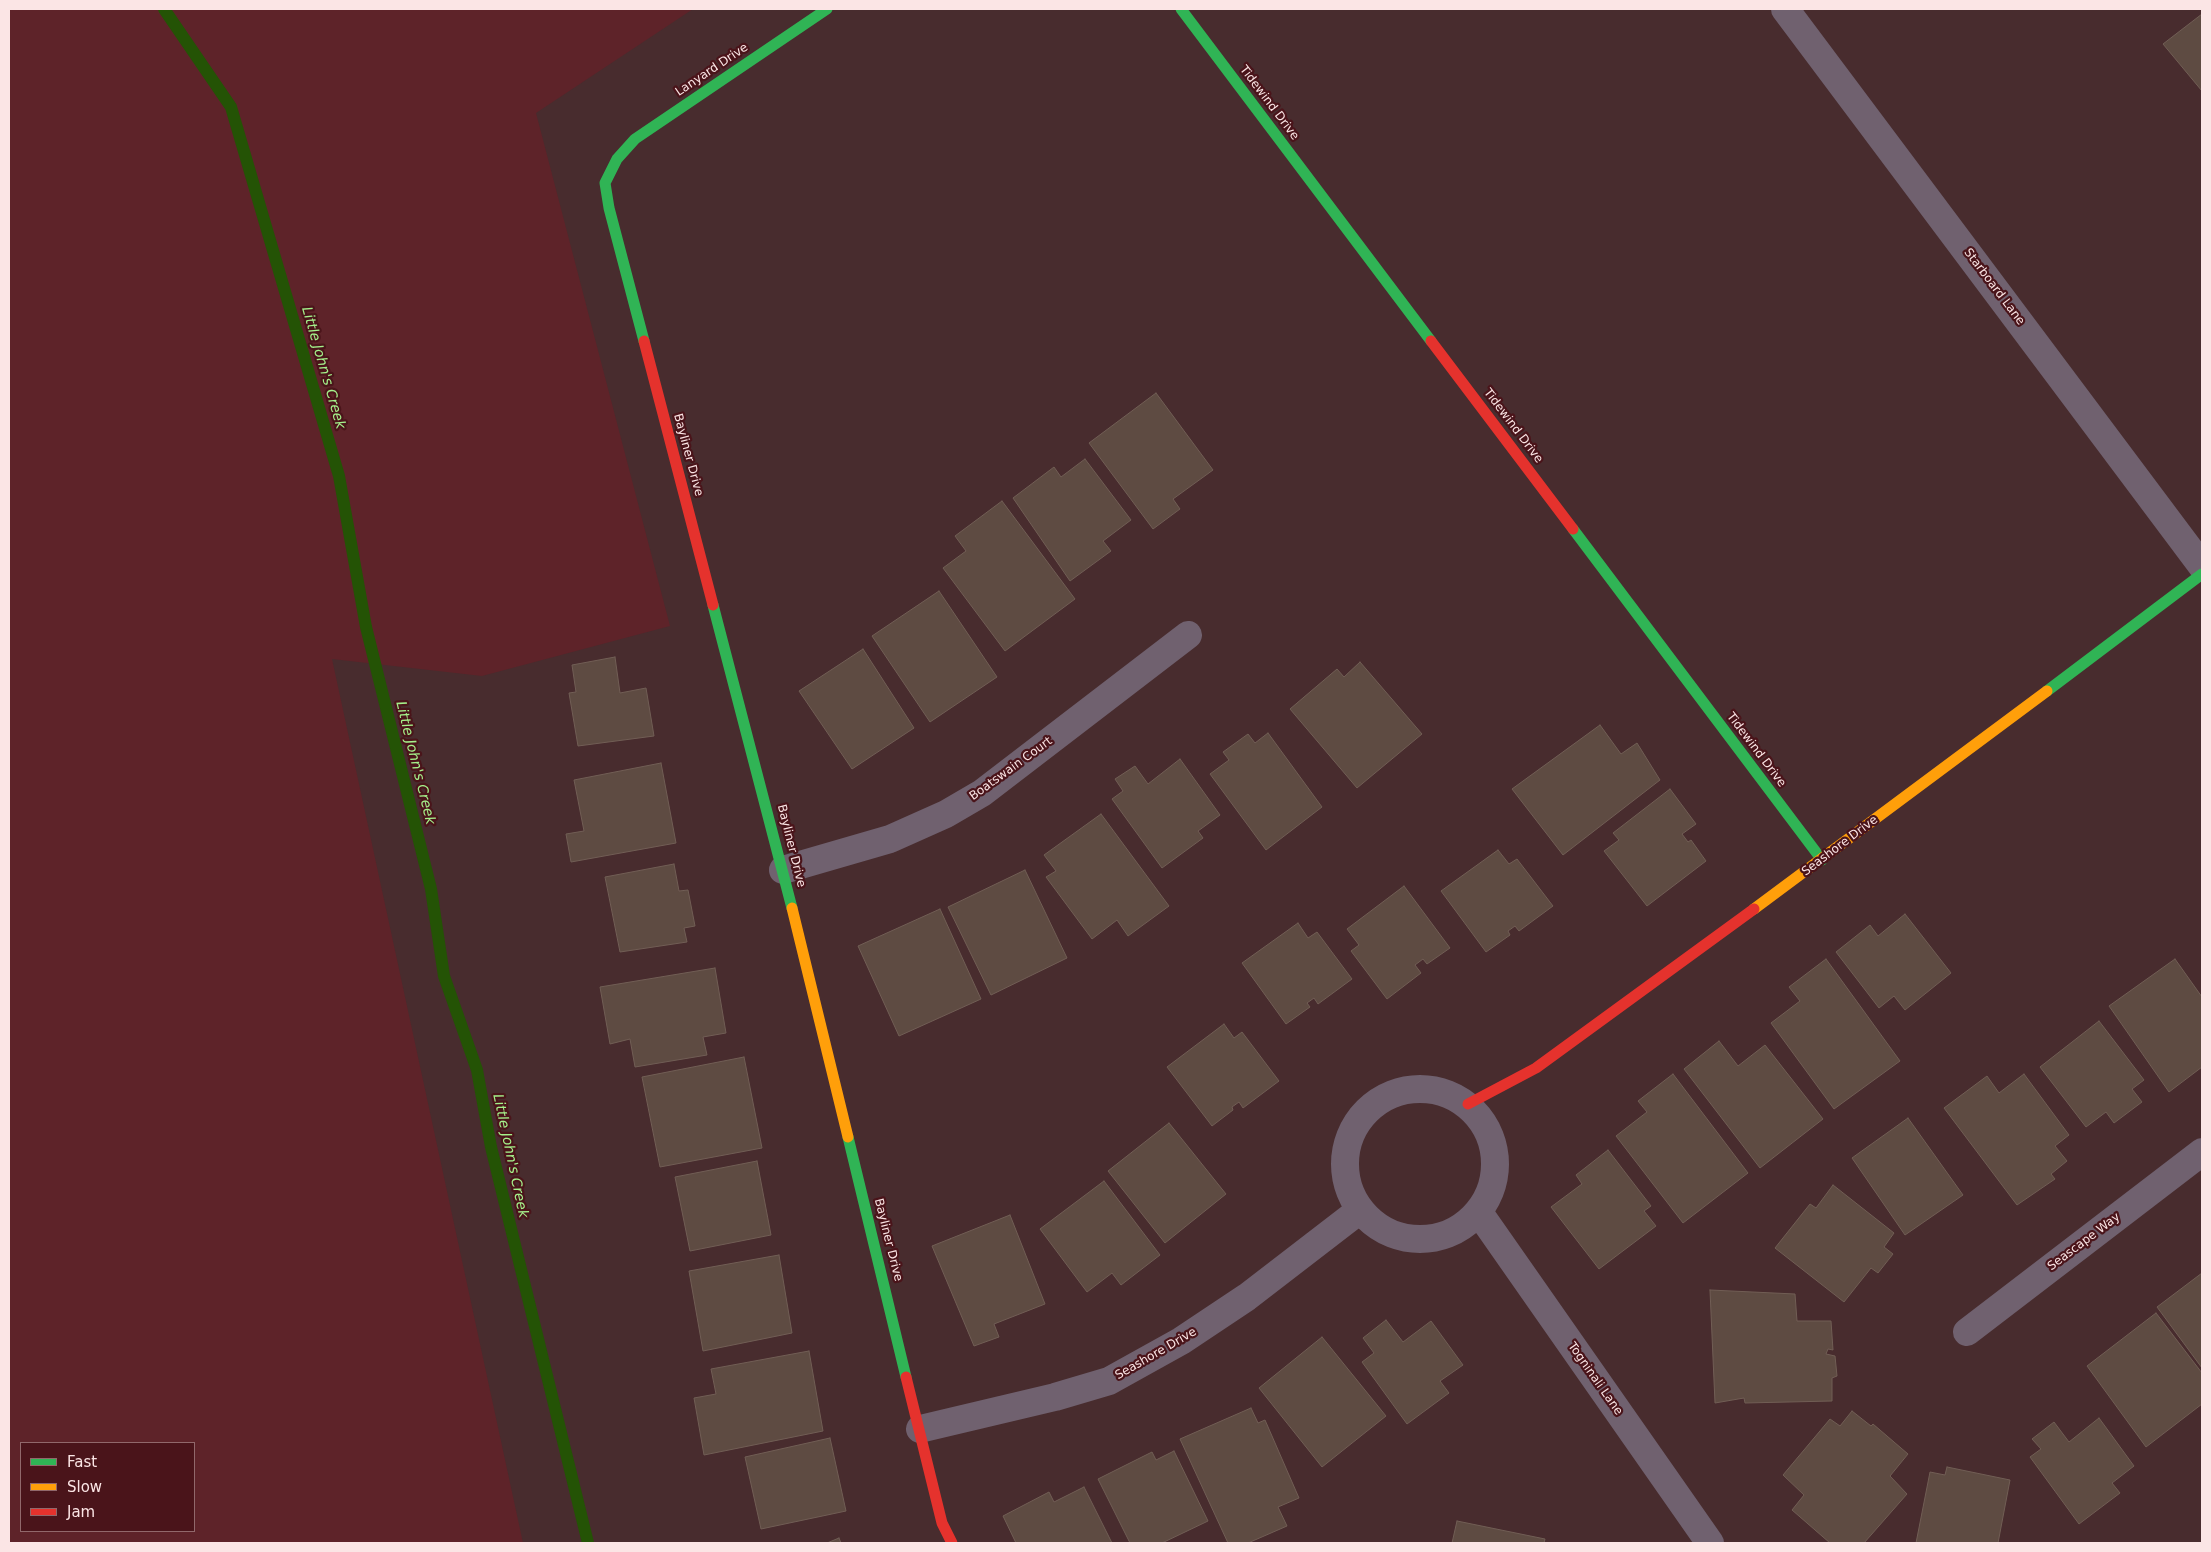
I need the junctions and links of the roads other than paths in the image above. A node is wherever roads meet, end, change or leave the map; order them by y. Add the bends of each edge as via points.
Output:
1 (827, 9) edge
2 (1181, 9) edge
3 (1785, 9) edge
4 (617, 159) joint
5 (2202, 566) edge
6 (2202, 574) edge
7 (1188, 635) dead end
8 (1822, 860) junction
9 (783, 870) junction
10 (1468, 1104) junction
11 (2202, 1152) edge
12 (1360, 1210) junction
13 (1480, 1214) junction
14 (1966, 1332) dead end
15 (920, 1429) junction
16 (952, 1543) edge
17 (1710, 1543) edge

1 - 4 street, Lanyard Drive via 635,139
2 - 8 street, Tidewind Drive
3 - 5 street, Starboard Lane
4 - 9 street, Bayliner Drive via 605,183 609,208
6 - 8 street, Seashore Drive
7 - 9 street, Boatswain Court via 982,793 946,814 890,839
8 - 10 street, Seashore Drive via 1536,1068
9 - 15 street, Bayliner Drive
10 - 12 street via 1430,1088 1388,1094 1360,1116 1345,1147 1348,1191
10 - 13 street via 1489,1130 1497,1177
11 - 14 street, Seascape Way
12 - 13 street via 1402,1239 1455,1234
12 - 15 street, Seashore Drive via 1247,1298 1181,1341 1110,1381
13 - 17 street, Togninali Lane
15 - 16 street, Bayliner Drive via 942,1524

